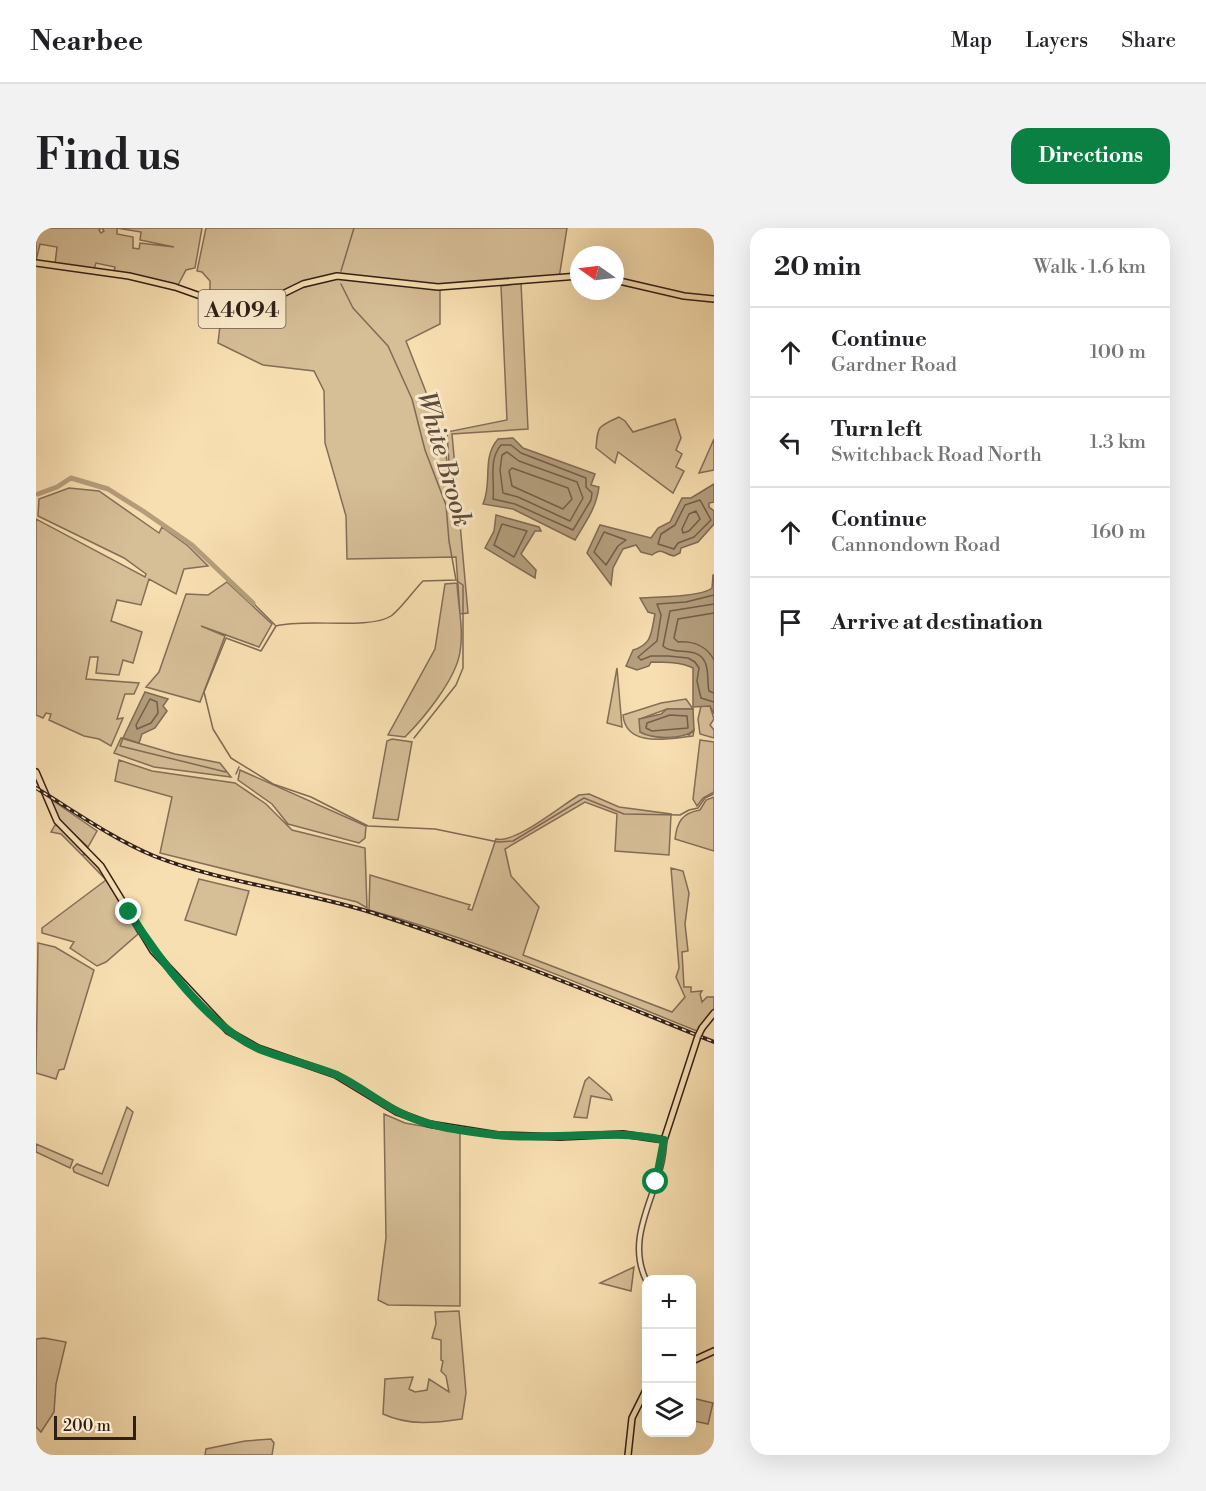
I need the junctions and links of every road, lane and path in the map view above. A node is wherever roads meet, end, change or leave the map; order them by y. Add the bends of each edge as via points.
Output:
1 (36, 263) edge
2 (570, 277) edge
3 (624, 282) edge
4 (714, 299) edge
5 (36, 772) edge
6 (714, 1013) edge
7 (664, 1140) junction
8 (644, 1275) edge
9 (714, 1351) edge
10 (696, 1359) edge
11 (642, 1397) edge
12 (628, 1455) edge

1 - 2 main road, A4094 via 129,276 240,310 256,307 303,284 337,276 447,286
3 - 4 main road
5 - 7 main road via 57,821 95,858 153,951 228,1031 258,1048 336,1075 397,1112 447,1128 498,1135 623,1134
6 - 7 main road, bridge via 697,1038
7 - 8 street via 638,1246
9 - 10 main road
11 - 12 main road via 632,1418

